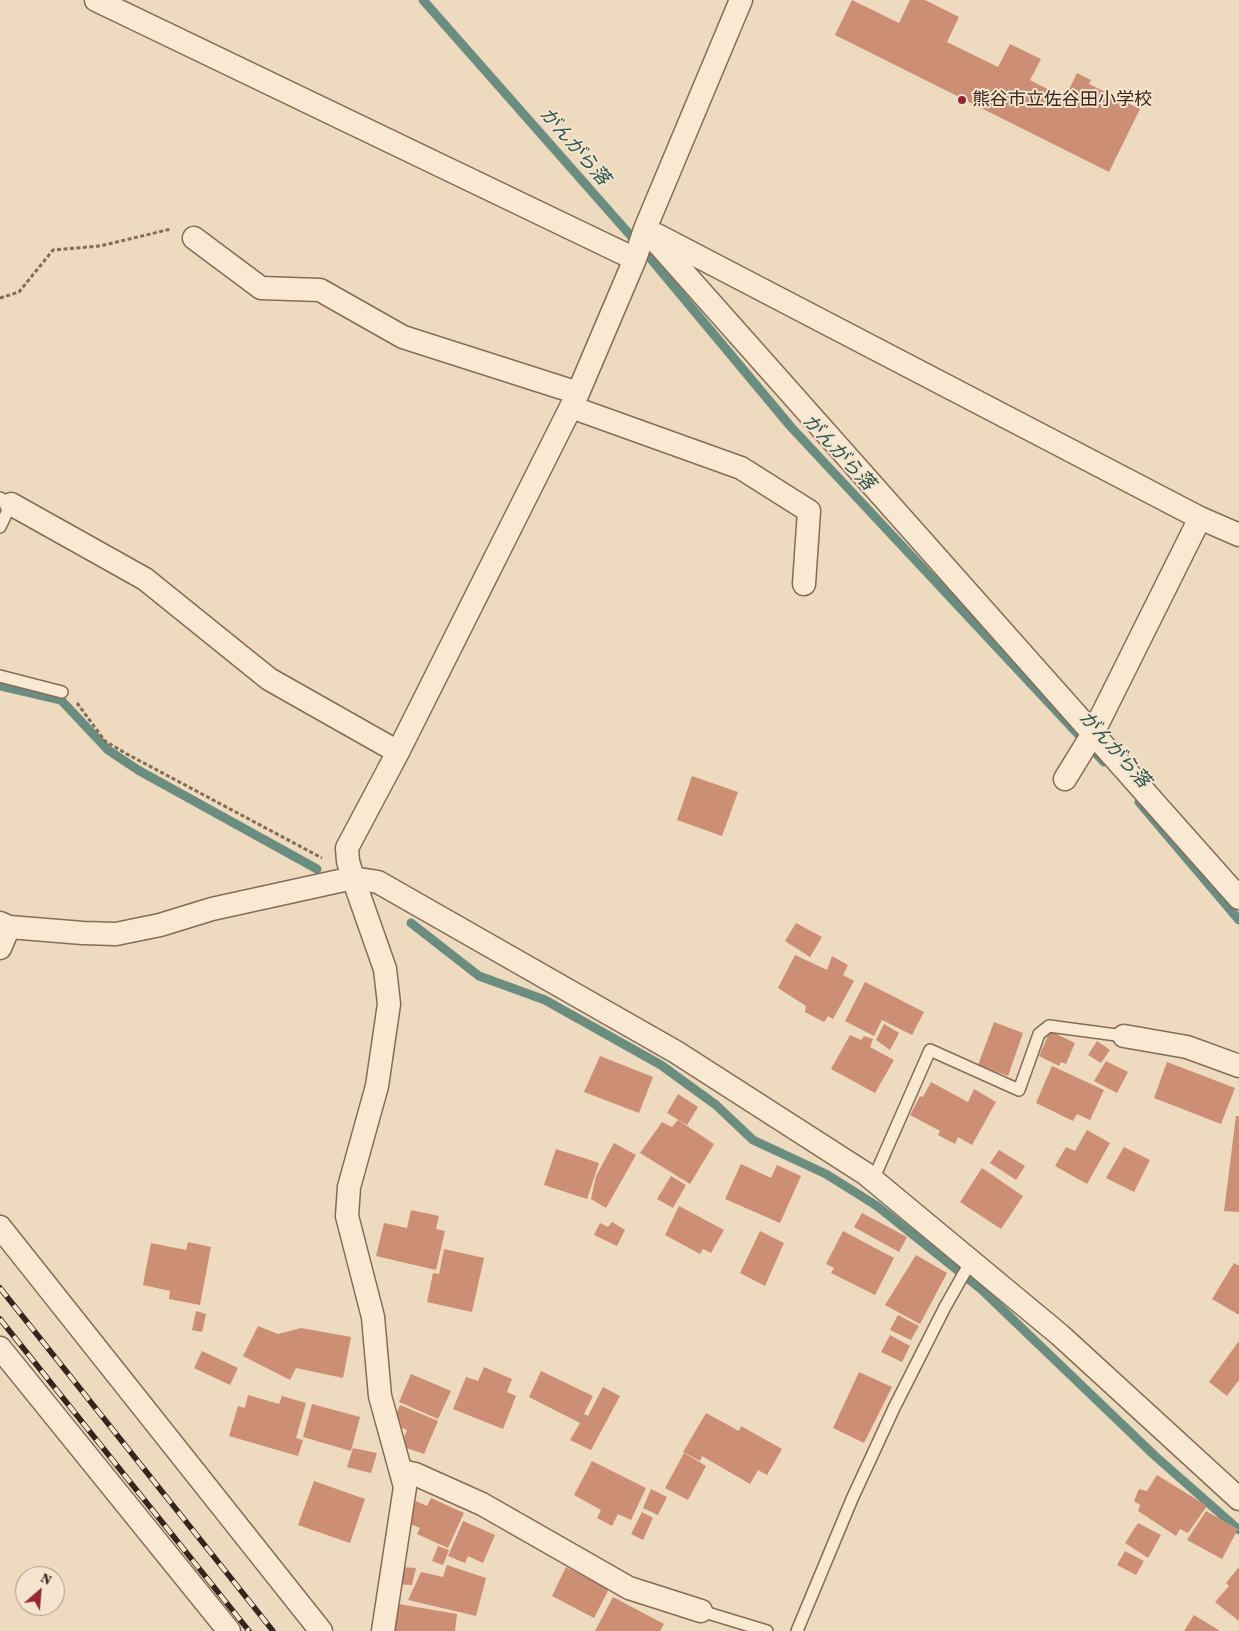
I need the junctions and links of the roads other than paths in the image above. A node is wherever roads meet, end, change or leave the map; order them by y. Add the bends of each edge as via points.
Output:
1 (96, 0) edge
2 (741, 0) edge
3 (645, 230) junction
4 (194, 238) road end
5 (635, 258) junction
6 (574, 400) junction
7 (5, 501) edge
8 (1200, 518) junction
9 (0, 527) edge
10 (1239, 535) edge
11 (804, 584) dead end
12 (0, 676) edge
13 (62, 692) road end
14 (1093, 734) junction
15 (398, 752) junction
16 (1071, 770) dead end
17 (350, 870) junction
18 (1239, 898) edge
19 (4, 925) edge
20 (0, 948) edge
21 (1124, 1036) joint
22 (1239, 1066) edge
23 (873, 1180) junction
24 (0, 1227) edge
25 (971, 1261) junction
26 (0, 1348) edge
27 (401, 1471) junction
28 (1239, 1499) edge
29 (701, 1610) joint
30 (229, 1631) edge
31 (321, 1631) edge
32 (383, 1631) edge
33 (767, 1631) edge
34 (797, 1631) edge

1 - 5 street
2 - 3 street
3 - 5 street
3 - 8 street
3 - 14 street
4 - 6 street via 261,288 320,290 404,337
5 - 6 street
6 - 11 street via 741,468 809,511
6 - 15 street
7 - 9 lane
7 - 15 street via 145,580 269,679
8 - 10 street
8 - 14 street
12 - 13 lane
14 - 16 street
14 - 18 street
15 - 17 street via 347,848
17 - 19 street via 160,925 116,934 84,934
17 - 23 street via 378,882 676,1052
17 - 27 street via 385,969 389,1004 377,1086 349,1187 347,1216 373,1317 380,1396
19 - 20 street
21 - 22 street via 1187,1046
21 - 23 lane via 1049,1026 1039,1034 1019,1090 930,1050
23 - 25 street
24 - 31 street
25 - 28 street via 1060,1335
25 - 34 lane via 894,1408
26 - 30 street
27 - 29 street via 482,1504 629,1588
27 - 32 street via 405,1487
29 - 33 lane

